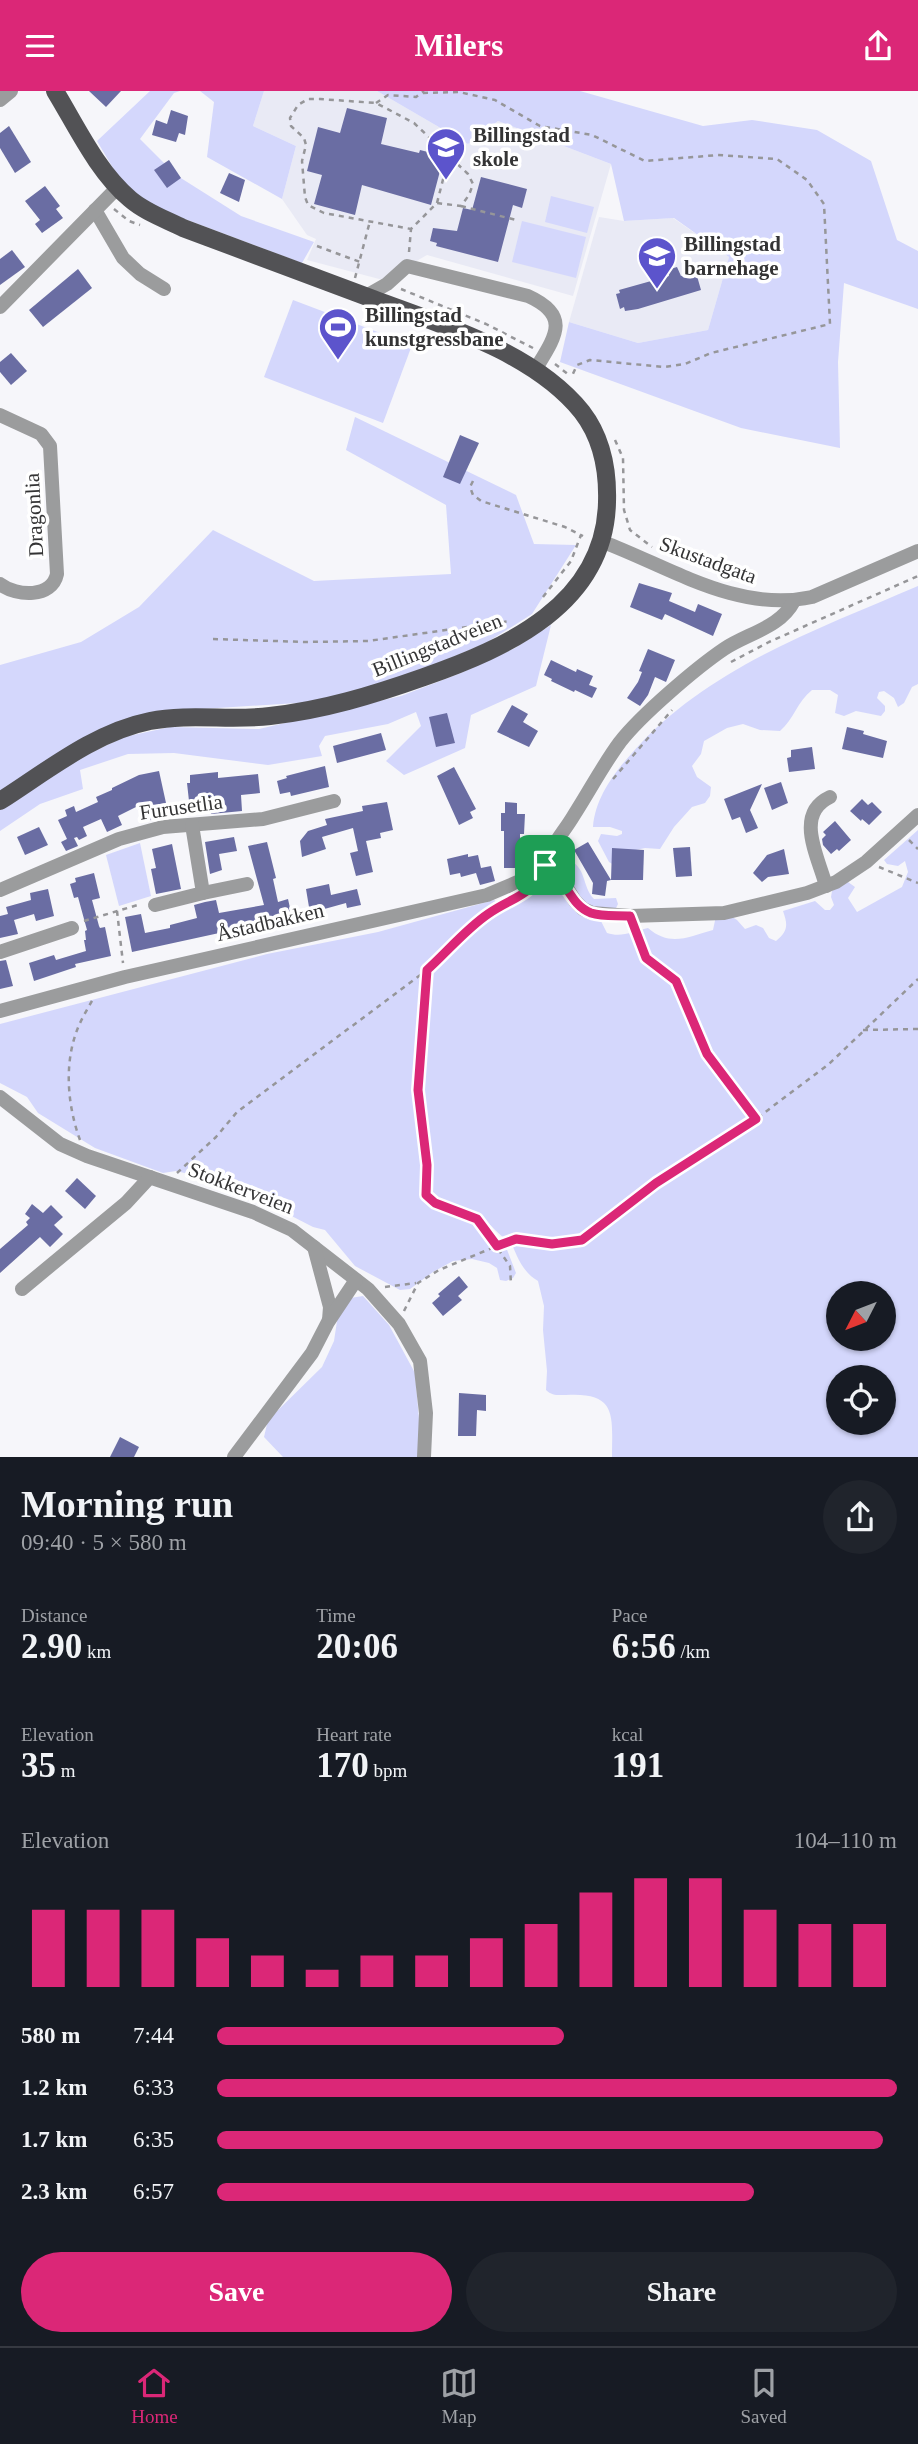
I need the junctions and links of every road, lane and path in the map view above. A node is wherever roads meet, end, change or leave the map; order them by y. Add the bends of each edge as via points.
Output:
1 (11, 91) edge
2 (55, 91) edge
3 (424, 92) edge
4 (0, 100) edge
5 (376, 103) junction
6 (449, 154) junction
7 (118, 187) junction
8 (437, 203) junction
9 (461, 206) junction
10 (95, 210) junction
11 (516, 220) dead end
12 (370, 221) junction
13 (411, 229) junction
14 (317, 246) dead end
15 (360, 262) junction
16 (407, 266) junction
17 (387, 283) junction
18 (164, 289) dead end
19 (363, 290) junction
20 (0, 307) edge
21 (545, 355) junction
22 (536, 370) junction
23 (571, 377) junction
24 (578, 386) dead end
25 (0, 415) edge
26 (614, 438) dead end
27 (473, 481) dead end
28 (581, 535) junction
29 (603, 542) junction
30 (656, 550) dead end
31 (918, 551) edge
32 (918, 576) edge
33 (0, 584) edge
34 (543, 597) dead end
35 (794, 601) junction
36 (517, 618) dead end
37 (213, 639) dead end
38 (725, 665) dead end
39 (678, 703) dead end
40 (613, 779) dead end
41 (830, 797) dead end
42 (0, 801) edge
43 (334, 801) dead end
44 (918, 815) edge
45 (192, 825) junction
46 (866, 862) junction
47 (545, 865) junction
48 (918, 883) edge
49 (247, 884) dead end
50 (826, 886) junction
51 (0, 890) edge
52 (203, 893) junction
53 (517, 898) dead end
54 (155, 905) joint
55 (117, 911) junction
56 (630, 916) junction
57 (72, 929) joint
58 (0, 952) edge
59 (427, 970) junction
60 (125, 977) junction
61 (918, 979) edge
62 (100, 984) junction
63 (0, 1011) edge
64 (918, 1029) edge
65 (863, 1030) junction
66 (0, 1097) edge
67 (756, 1119) junction
68 (86, 1156) junction
69 (150, 1177) junction
70 (167, 1182) junction
71 (497, 1246) junction
72 (314, 1247) junction
73 (418, 1283) junction
74 (511, 1284) dead end
75 (362, 1285) junction
76 (22, 1289) dead end
77 (328, 1322) junction
78 (399, 1324) junction
79 (234, 1457) edge
80 (424, 1457) edge

1 - 4 street
2 - 7 main road, Billingstadveien
3 - 5 path via 416,97 388,95
3 - 23 path via 459,92 495,100 540,126 592,135 645,161 718,155 777,159 807,180 824,204 830,324 711,353 685,364 664,367 590,360 577,365
5 - 6 path via 414,123
5 - 12 path via 308,100 298,105 290,118 306,145 302,161 308,205 324,213
6 - 8 path
6 - 9 path via 472,184
7 - 10 street
7 - 19 main road, Billingstadveien via 131,200 183,228
8 - 9 path
8 - 13 path
9 - 11 path
10 - 18 street via 123,258
10 - 20 street
12 - 13 path
12 - 15 path
13 - 16 path
14 - 15 path
15 - 19 path via 354,281
16 - 17 street
16 - 21 street via 545,304 557,325
17 - 19 street
17 - 21 path via 486,324
19 - 22 main road, Billingstadveien
21 - 22 street
21 - 23 path
22 - 29 main road, Billingstadveien via 583,414 599,441 608,477
23 - 24 path
25 - 33 street, Dragonlia via 41,434 50,446 57,574 52,586 41,593
26 - 30 path via 623,458 624,510 631,530
27 - 28 path via 472,495 481,501
28 - 29 path
28 - 34 path via 571,561
29 - 35 street, Skustadgata via 736,596
29 - 42 main road, Billingstadveien via 565,600 539,623 492,651 375,695 319,709 267,717 170,718 131,726 89,744
31 - 35 street, Skustadgata via 836,589
32 - 38 path
35 - 47 street via 772,625 712,658 622,740 550,849
36 - 37 path via 368,641
39 - 40 path
41 - 50 street via 811,812 809,824
43 - 45 street, Furusetlia via 263,819
44 - 46 street
45 - 51 street, Furusetlia via 119,839
45 - 52 street
46 - 48 path
46 - 50 street
47 - 56 street via 557,872 583,909
47 - 60 street, Åstadbakken via 487,895
49 - 52 street
50 - 56 street via 724,913
52 - 54 street
53 - 59 path via 488,914
54 - 55 path via 150,901
55 - 57 path
55 - 60 path
56 - 67 path via 646,958 676,981 707,1054
57 - 58 street
59 - 70 path via 237,1112
59 - 71 path via 418,1090 426,1195 477,1219
60 - 62 street, Åstadbakken
61 - 65 path
62 - 63 street, Åstadbakken
62 - 68 path via 76,1033 69,1060 68,1089
64 - 65 path
65 - 67 path via 830,1065
66 - 68 street, Stokkerveien via 60,1144
67 - 71 path via 656,1183 582,1240 552,1244 516,1239
68 - 69 street, Stokkerveien
69 - 70 street, Stokkerveien
69 - 76 street via 126,1203
70 - 72 street, Stokkerveien via 253,1212 292,1230
71 - 73 path
71 - 74 path via 510,1266
72 - 75 street, Stokkerveien
72 - 77 street via 330,1307
73 - 75 path
73 - 78 path
75 - 77 street
75 - 78 street, Stokkerveien
77 - 79 street via 312,1353
78 - 80 street, Stokkerveien via 420,1361 426,1413

